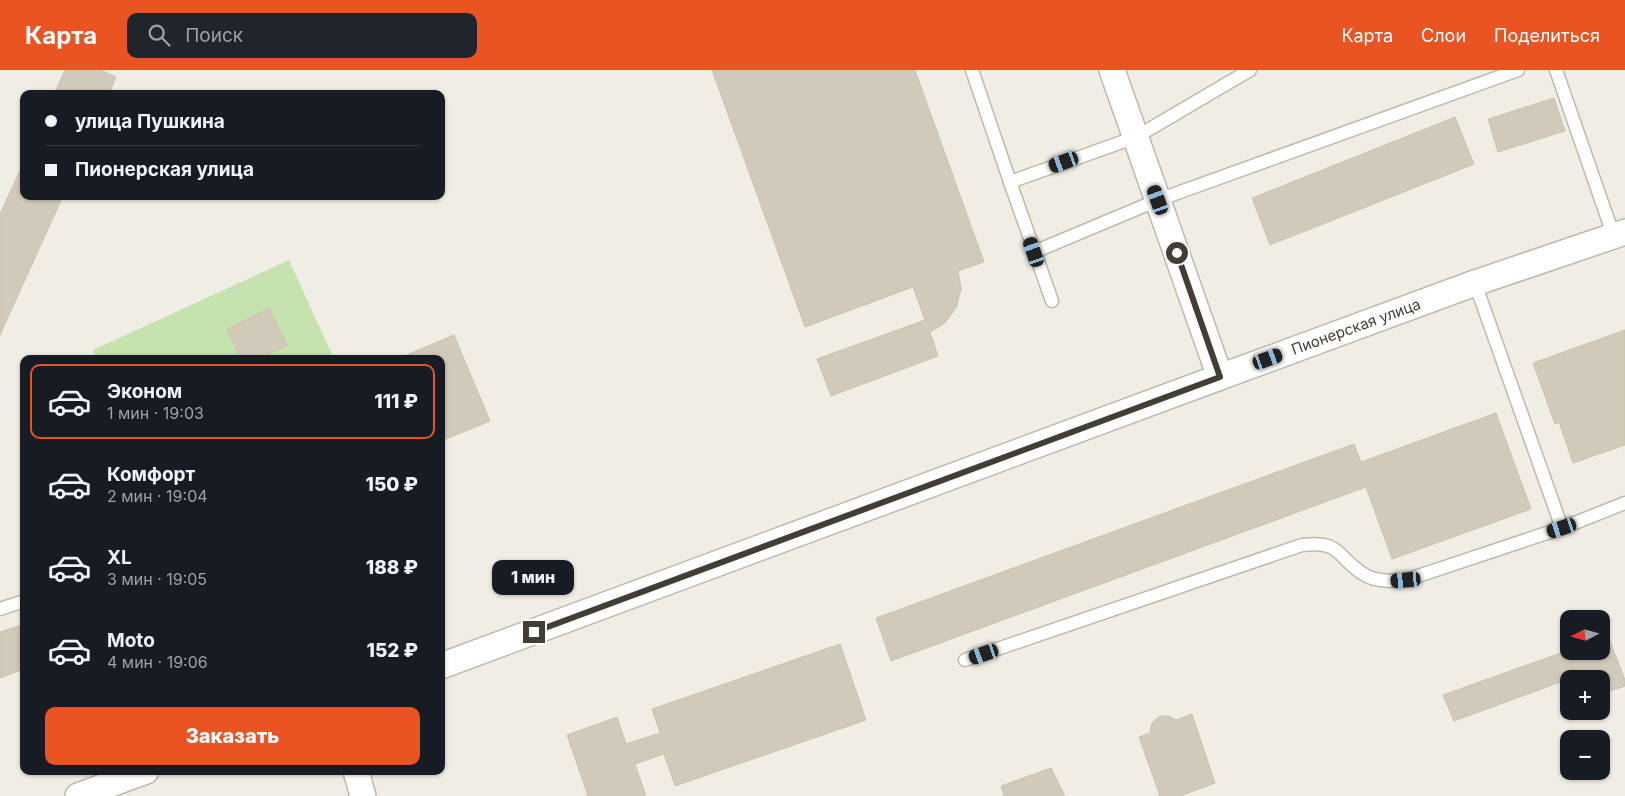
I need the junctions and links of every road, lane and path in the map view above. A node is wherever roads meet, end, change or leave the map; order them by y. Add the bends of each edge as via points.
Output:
1 (972, 70) edge
2 (1112, 70) edge
3 (1250, 70) edge
4 (1518, 70) edge
5 (1556, 70) edge
6 (1136, 136) junction
7 (1010, 182) junction
8 (1158, 200) junction
9 (1619, 234) edge
10 (1034, 252) junction
11 (1475, 283) junction
12 (1052, 301) dead end
13 (1220, 377) junction
14 (1625, 503) edge
15 (1562, 528) junction
16 (20, 602) edge
17 (0, 609) edge
18 (965, 660) dead end
19 (445, 665) edge
20 (135, 775) edge
21 (357, 775) edge
22 (78, 796) edge
23 (363, 796) edge

1 - 7 lane
2 - 6 street
3 - 6 lane
4 - 8 lane
5 - 9 lane
6 - 7 lane
6 - 8 street
7 - 10 lane
8 - 10 lane
8 - 13 street
9 - 11 street, Пионерская улица
10 - 12 lane
11 - 13 street, Пионерская улица
11 - 15 lane
13 - 19 street, Пионерская улица
14 - 15 lane
15 - 18 lane via 1406,580 1386,582 1365,575 1335,549 1321,543 1302,545
16 - 17 lane
20 - 22 street
21 - 23 street

